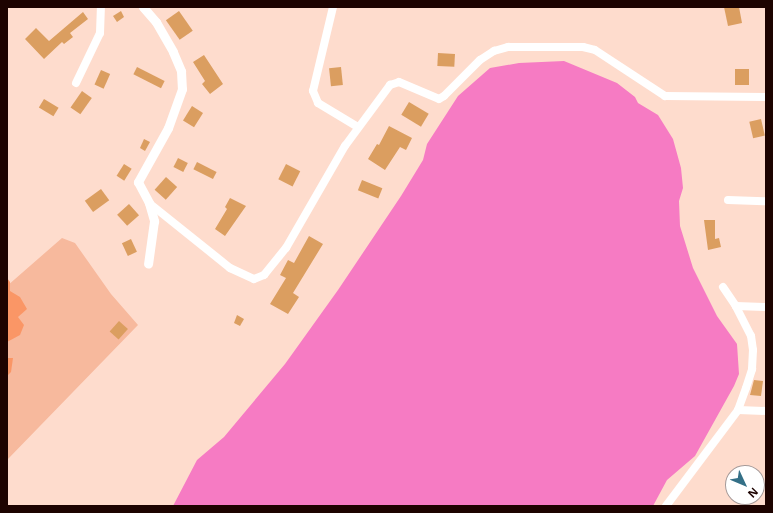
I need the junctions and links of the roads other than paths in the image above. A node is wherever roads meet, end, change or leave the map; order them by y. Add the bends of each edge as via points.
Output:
1 (101, 7) edge
2 (143, 7) edge
3 (333, 7) edge
4 (76, 83) dead end
5 (766, 97) edge
6 (358, 127) junction
7 (728, 200) dead end
8 (766, 201) edge
9 (149, 203) junction
10 (148, 264) dead end
11 (723, 287) dead end
12 (736, 306) junction
13 (766, 307) edge
14 (738, 410) junction
15 (766, 411) edge
16 (666, 506) edge

1 - 4 street via 100,33
2 - 9 street via 156,22 173,52 181,71 182,89 168,128 138,182
3 - 6 street via 312,91 318,103
5 - 6 street via 665,96 595,50 583,47 508,46 480,60 439,99 399,82 393,82
6 - 9 street via 286,248 264,275 254,279 230,268
7 - 8 street
9 - 10 street via 154,221
11 - 12 street
12 - 13 street
12 - 14 street via 751,336 753,350 752,369
14 - 15 street
14 - 16 street

